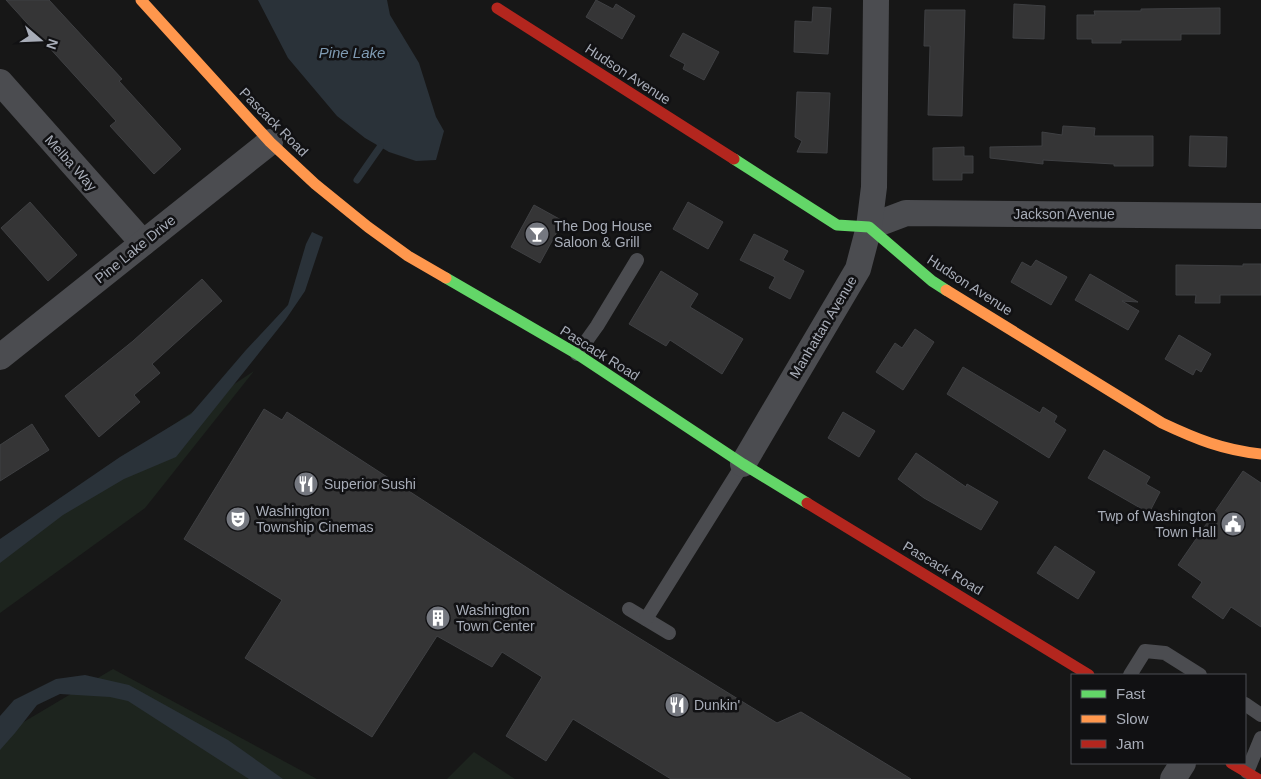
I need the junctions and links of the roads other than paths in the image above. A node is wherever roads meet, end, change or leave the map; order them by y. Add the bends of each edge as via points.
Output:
1 (140, 0) edge
2 (876, 0) edge
3 (497, 8) dead end
4 (0, 82) edge
5 (270, 142) junction
6 (1261, 216) edge
7 (869, 227) junction
8 (143, 243) junction
9 (637, 260) dead end
10 (577, 354) junction
11 (0, 357) edge
12 (1261, 454) edge
13 (743, 464) junction
14 (629, 610) dead end
15 (646, 619) junction
16 (669, 633) dead end
17 (1087, 674) edge
18 (1131, 674) edge
19 (1198, 674) edge
20 (1246, 705) edge
21 (1261, 715) edge
22 (1261, 738) edge
23 (1182, 764) edge
24 (1233, 764) edge
25 (1252, 776) edge
26 (1173, 779) edge

1 - 5 street, Pascack Road
2 - 7 street, Manhattan Avenue via 874,188
3 - 7 street, Hudson Avenue via 837,225
4 - 8 street, Melba Way
5 - 8 street, Pine Lake Drive
5 - 10 street, Pascack Road via 315,184 408,256
6 - 7 street, Jackson Avenue via 906,213
7 - 12 street, Hudson Avenue via 932,281 1162,423 1235,451
7 - 13 street, Manhattan Avenue via 858,269
8 - 11 street, Pine Lake Drive
9 - 10 lane
10 - 13 street, Pascack Road
13 - 15 lane
13 - 17 street, Pascack Road
14 - 15 lane
15 - 16 lane
18 - 19 lane via 1145,651 1165,653
20 - 21 lane
22 - 25 lane
23 - 26 street
24 - 25 street

